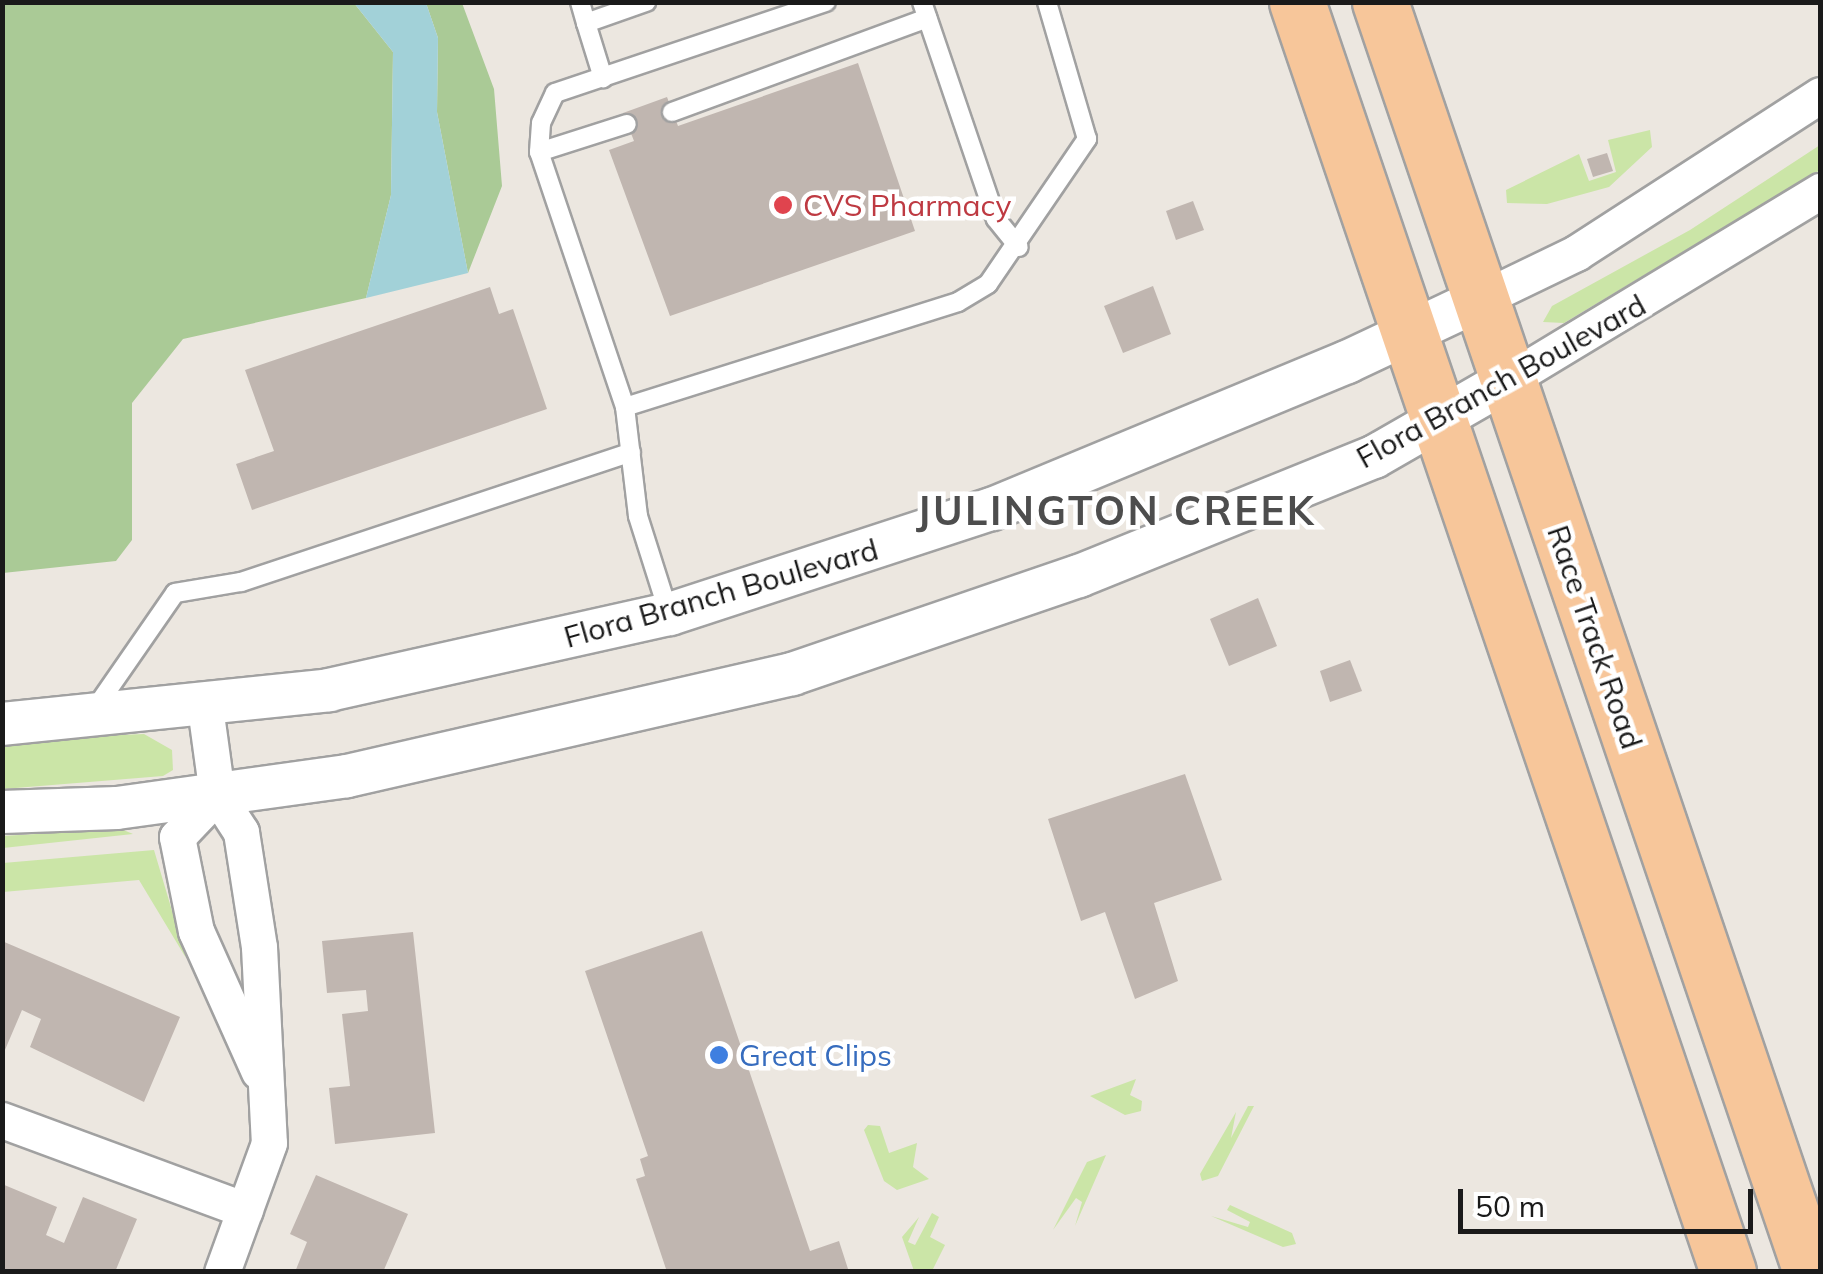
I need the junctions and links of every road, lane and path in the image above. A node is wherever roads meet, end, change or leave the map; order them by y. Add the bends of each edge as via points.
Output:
1 (580, 2) edge
2 (646, 2) edge
3 (826, 2) edge
4 (1047, 2) edge
5 (1297, 2) edge
6 (1380, 2) edge
7 (924, 10) edge
8 (586, 23) junction
9 (603, 78) junction
10 (1820, 95) edge
11 (672, 112) dead end
12 (627, 124) dead end
13 (539, 152) junction
14 (1820, 191) edge
15 (1019, 247) junction
16 (1481, 299) junction
17 (1410, 334) junction
18 (1508, 380) junction
19 (626, 407) junction
20 (1439, 422) junction
21 (630, 452) junction
22 (670, 614) junction
23 (206, 707) junction
24 (88, 718) junction
25 (2, 724) edge
26 (218, 795) junction
27 (2, 812) edge
28 (254, 921) junction
29 (196, 931) junction
30 (268, 1091) junction
31 (2, 1120) edge
32 (245, 1210) junction
33 (222, 1272) edge
34 (1728, 1272) edge
35 (1810, 1272) edge

1 - 8 lane
2 - 8 lane
3 - 9 lane
4 - 15 lane via 1087,139
5 - 17 main road
6 - 16 main road, Race Track Road
7 - 11 lane
7 - 15 lane via 996,219
8 - 9 lane
9 - 13 lane via 555,93 541,123
10 - 16 street, Flora Branch Boulevard via 1576,254
12 - 13 lane
13 - 19 lane
14 - 18 street, Flora Branch Boulevard
15 - 19 lane via 988,284 958,302
16 - 17 street, Flora Branch Boulevard
16 - 18 main road, Race Track Road
17 - 20 main road
17 - 22 street, Flora Branch Boulevard via 992,509
18 - 20 street, Flora Branch Boulevard
18 - 35 main road, Race Track Road
19 - 21 lane
20 - 26 street, Flora Branch Boulevard via 1374,457 1079,576 792,674 489,748
20 - 34 main road
21 - 22 lane via 638,516
21 - 24 lane via 241,582 175,593
22 - 23 street, Flora Branch Boulevard via 470,662
23 - 24 street, Flora Branch Boulevard
23 - 26 street
24 - 25 street, Flora Branch Boulevard
26 - 27 street, Flora Branch Boulevard
26 - 28 street via 241,832
26 - 29 street via 178,837
28 - 29 street
28 - 30 street
29 - 30 street
30 - 32 street via 269,1143
31 - 32 street
32 - 33 street

